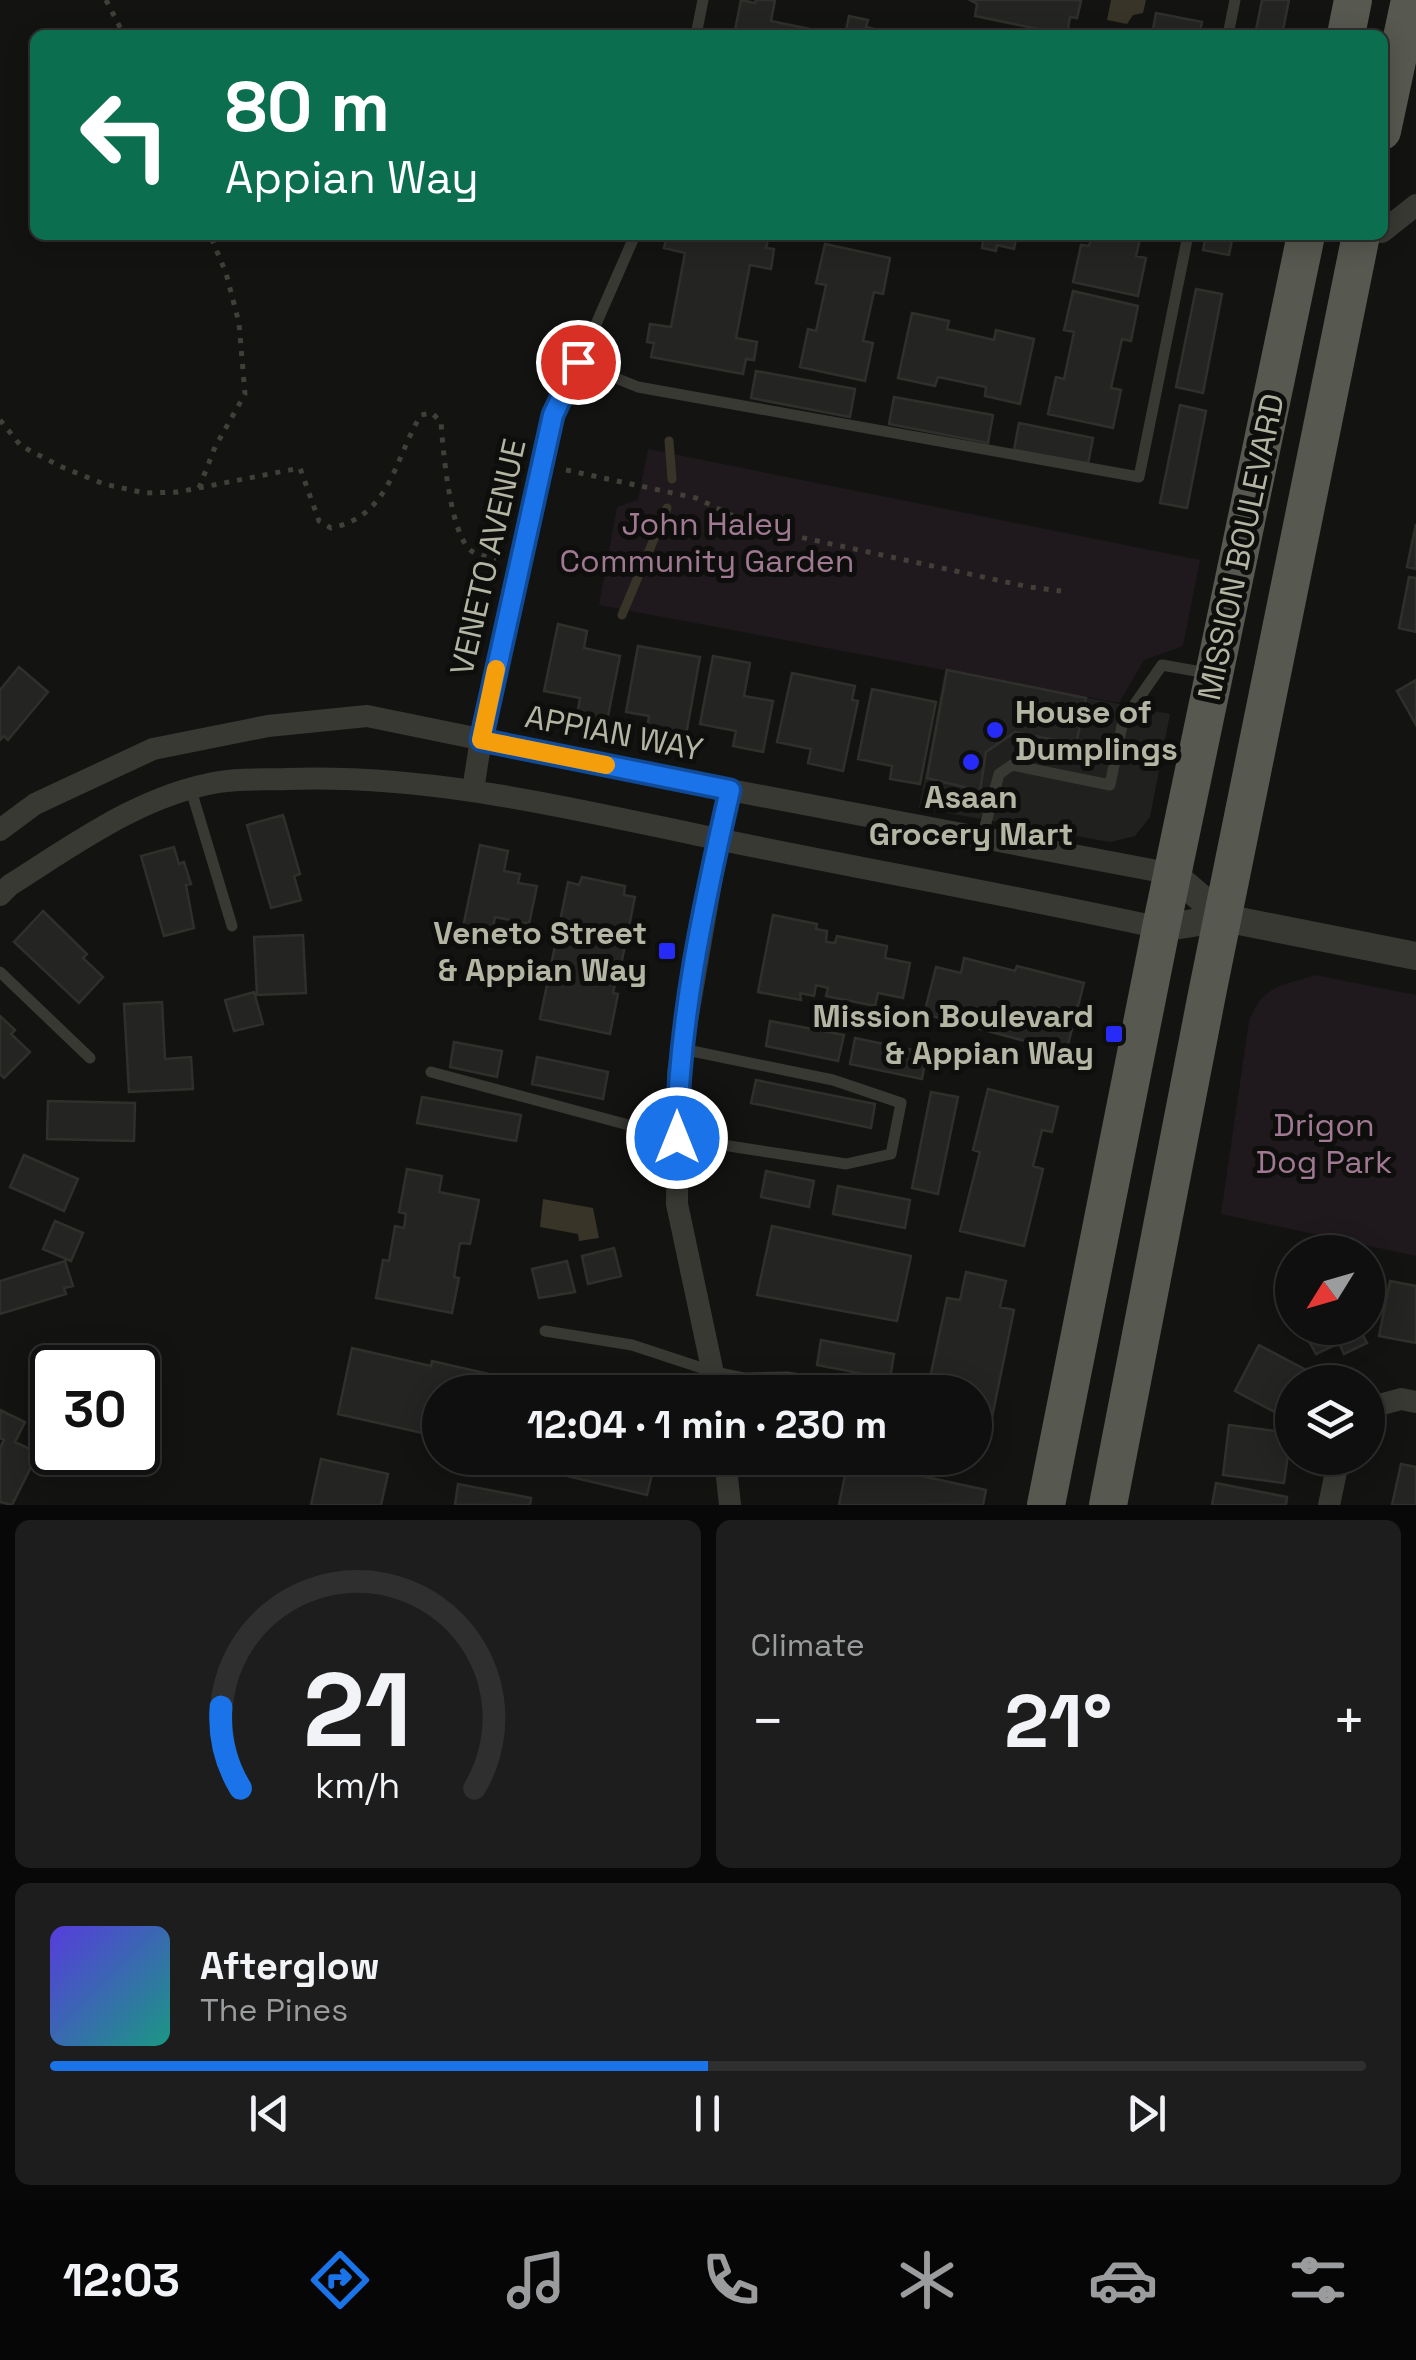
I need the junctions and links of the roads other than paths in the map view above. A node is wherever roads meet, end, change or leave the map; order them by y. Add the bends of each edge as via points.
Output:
1 (703, 0) edge
2 (1235, 0) edge
3 (1353, 0) edge
4 (1412, 6) edge
5 (697, 30) edge
6 (1229, 30) edge
7 (1347, 30) edge
8 (1388, 106) edge
9 (1416, 205) edge
10 (1388, 225) edge
11 (633, 240) edge
12 (1187, 240) edge
13 (1305, 240) edge
14 (1370, 240) edge
15 (578, 362) junction
16 (1215, 674) junction
17 (481, 740) junction
18 (191, 790) junction
19 (473, 790) junction
20 (730, 790) junction
21 (0, 830) edge
22 (982, 838) junction
23 (719, 840) junction
24 (1173, 874) junction
25 (0, 895) edge
26 (1224, 918) junction
27 (232, 926) dead end
28 (1161, 928) junction
29 (1416, 956) edge
30 (0, 972) edge
31 (682, 1048) junction
32 (90, 1058) dead end
33 (431, 1072) dead end
34 (677, 1138) junction
35 (545, 1331) dead end
36 (700, 1375) edge
37 (714, 1375) edge
38 (1416, 1402) edge
39 (1385, 1403) edge
40 (726, 1475) edge
41 (1336, 1475) edge
42 (730, 1505) edge
43 (1046, 1505) edge
44 (1108, 1505) edge
45 (1330, 1505) edge

1 - 5 lane
2 - 6 lane
3 - 7 main road
4 - 8 main road
9 - 10 street
11 - 15 lane, VENETO AVENUE
12 - 15 lane via 1139,477 638,388
13 - 16 main road, MISSION BOULEVARD
14 - 26 main road, MISSION BOULEVARD
15 - 17 street, VENETO AVENUE via 553,415
16 - 22 lane via 1162,664 1124,721 1110,784 1012,765 999,774
16 - 24 main road, MISSION BOULEVARD
17 - 19 street, VENETO AVENUE
17 - 20 street, APPIAN WAY
17 - 21 street, APPIAN WAY via 367,716 268,726 153,748 36,804
18 - 19 street via 220,782 345,777
18 - 25 street via 144,805
18 - 27 lane
19 - 23 street
20 - 22 street, APPIAN WAY
20 - 23 street
22 - 24 street, APPIAN WAY
23 - 28 street
23 - 31 street
24 - 26 street
24 - 28 main road, MISSION BOULEVARD
26 - 28 street
26 - 29 street
26 - 44 main road, MISSION BOULEVARD
28 - 43 main road, MISSION BOULEVARD
30 - 32 lane
31 - 34 street
31 - 34 lane via 833,1080 901,1103 891,1154 846,1164
33 - 34 lane
34 - 37 street via 677,1204
35 - 36 lane via 632,1345
38 - 39 street
40 - 42 street
41 - 45 street

